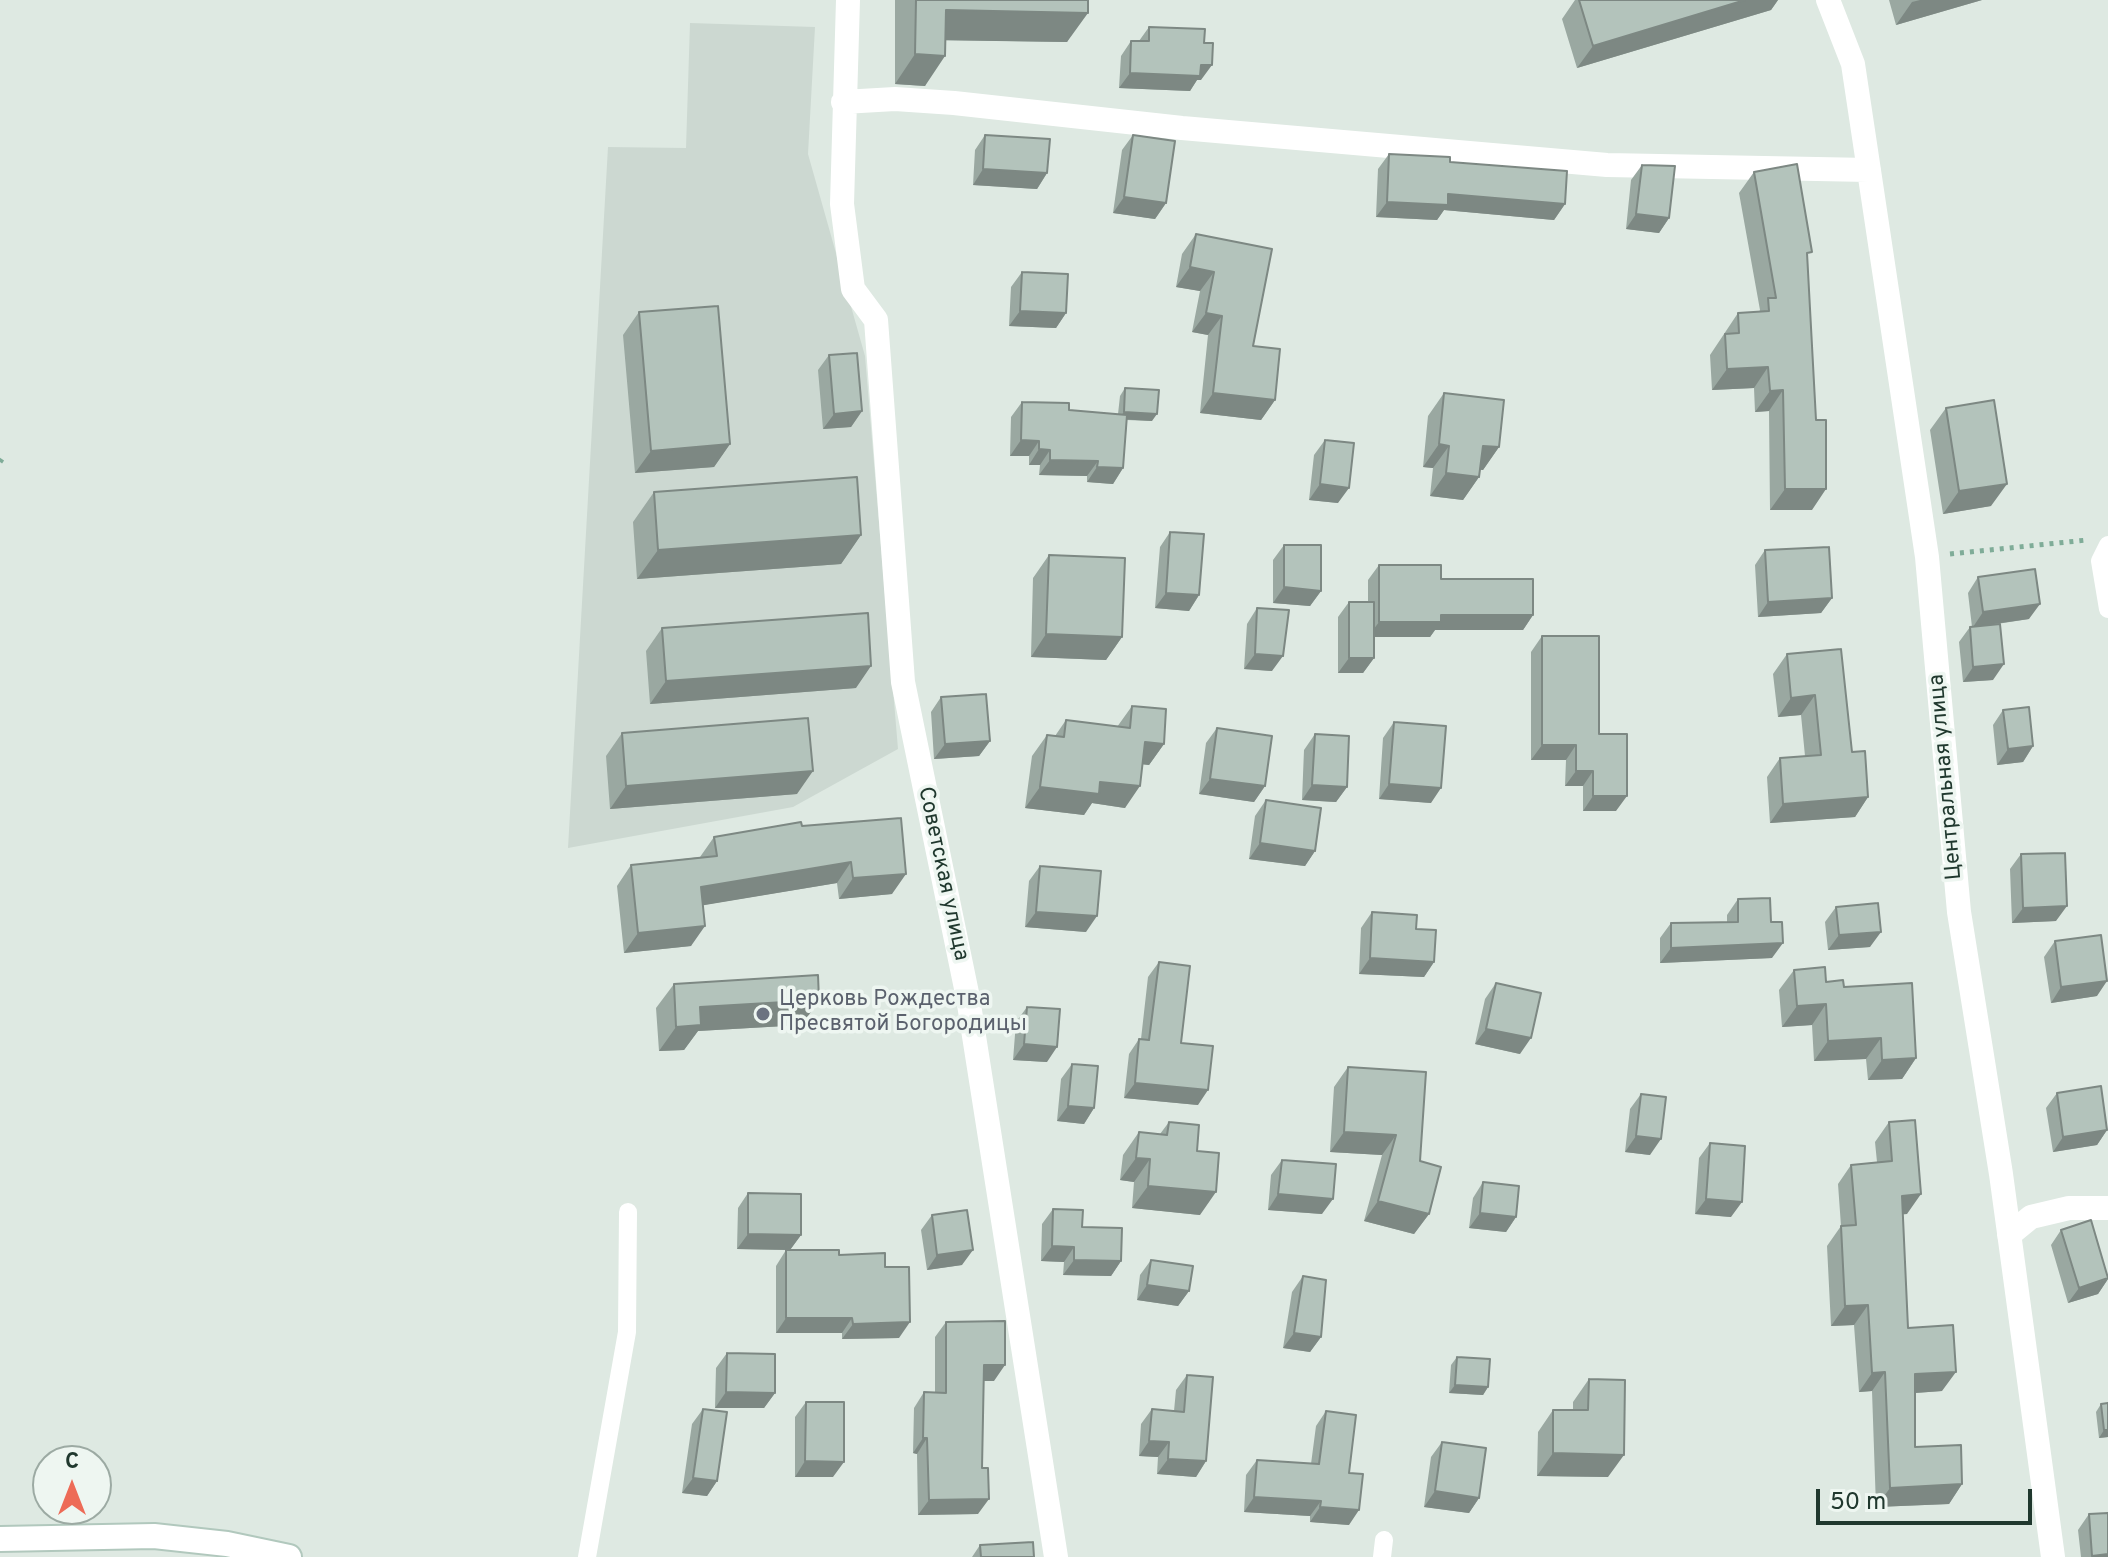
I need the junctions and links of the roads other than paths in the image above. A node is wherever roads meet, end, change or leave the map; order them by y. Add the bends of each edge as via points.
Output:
1 (848, 0) edge
2 (1828, 0) edge
3 (843, 102) junction
4 (1869, 170) junction
5 (2101, 542) edge
6 (2108, 609) edge
7 (2108, 1208) edge
8 (628, 1212) dead end
9 (2009, 1235) junction
10 (0, 1539) edge
11 (289, 1557) edge
12 (587, 1557) edge
13 (1056, 1557) edge
14 (2053, 1557) edge

1 - 3 street
2 - 4 street, Центральная улица via 1853,64
3 - 4 street via 954,103 1607,165
3 - 13 street, Советская улица via 842,204 853,289 876,320 903,682 968,998
4 - 9 street, Центральная улица via 1927,557 1959,912
5 - 6 lane
7 - 9 street via 2069,1208 2031,1217
8 - 12 lane via 627,1332
9 - 14 street, Центральная улица
10 - 11 street via 154,1536

